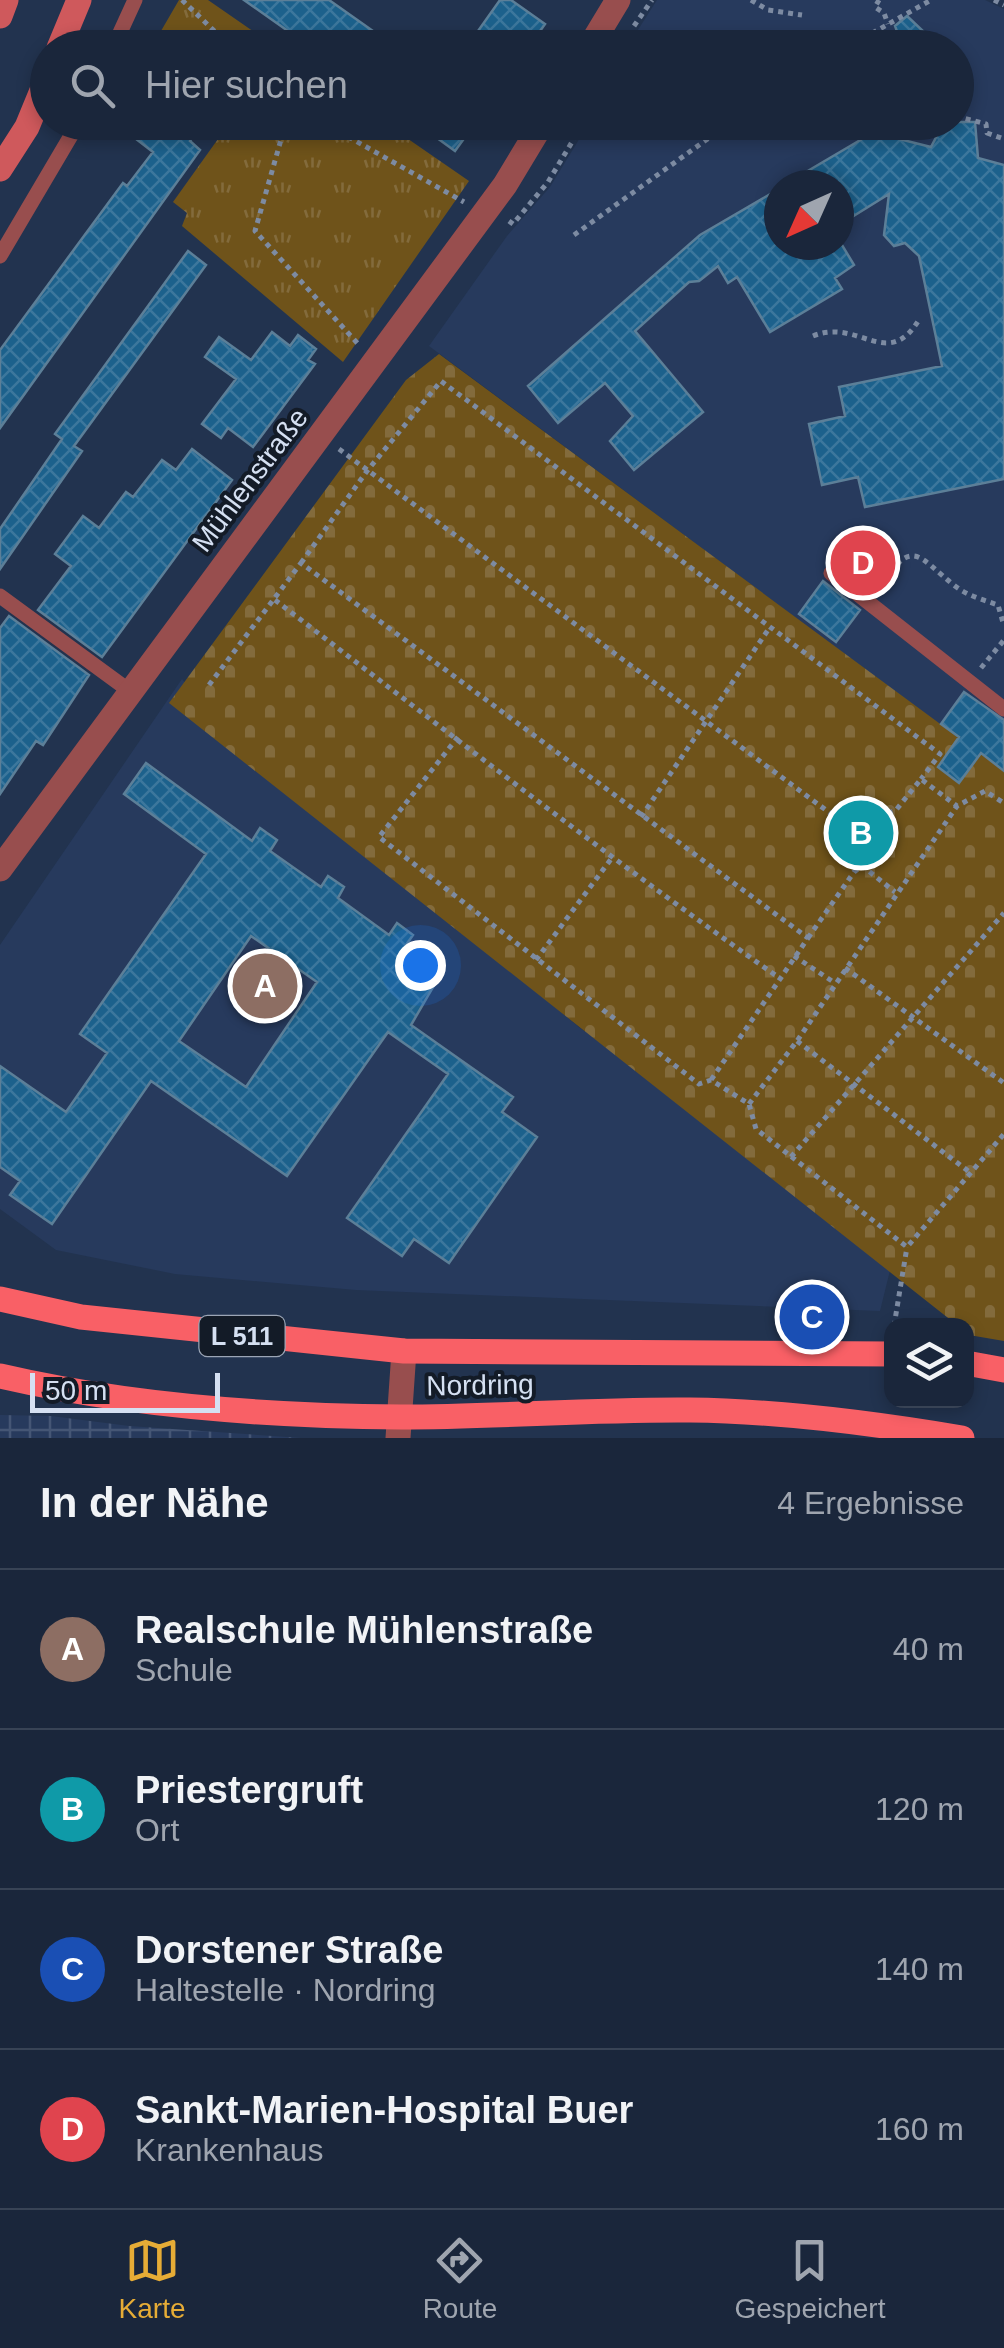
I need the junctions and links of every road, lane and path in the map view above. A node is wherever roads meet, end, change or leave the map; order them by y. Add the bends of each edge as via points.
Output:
1 (6, 0) edge
2 (79, 0) edge
3 (135, 0) edge
4 (182, 0) edge
5 (618, 0) edge
6 (751, 0) edge
7 (879, 0) edge
8 (932, 0) edge
9 (994, 0) edge
10 (1004, 5) edge
11 (802, 15) dead end
12 (0, 16) edge
13 (888, 24) junction
14 (67, 30) edge
15 (121, 30) edge
16 (213, 30) edge
17 (600, 30) edge
18 (878, 30) edge
19 (30, 117) edge
20 (974, 121) edge
21 (1004, 139) edge
22 (68, 140) edge
23 (281, 140) edge
24 (354, 140) edge
25 (528, 140) edge
26 (573, 140) edge
27 (706, 140) edge
28 (0, 169) edge
29 (482, 197) junction
30 (574, 235) dead end
31 (0, 256) edge
32 (920, 318) dead end
33 (813, 336) dead end
34 (375, 363) junction
35 (322, 434) junction
36 (367, 471) junction
37 (301, 563) junction
38 (831, 572) dead end
39 (0, 596) edge
40 (275, 600) junction
41 (870, 603) junction
42 (770, 626) junction
43 (1004, 626) edge
44 (1004, 640) edge
45 (970, 682) junction
46 (209, 685) dead end
47 (131, 692) junction
48 (1004, 709) edge
49 (703, 720) junction
50 (458, 737) junction
51 (921, 780) junction
52 (1004, 803) edge
53 (958, 806) junction
54 (880, 816) junction
55 (641, 817) junction
56 (838, 819) junction
57 (610, 859) junction
58 (863, 862) junction
59 (0, 870) edge
60 (895, 892) junction
61 (1004, 913) edge
62 (808, 938) junction
63 (794, 956) junction
64 (536, 960) junction
65 (845, 968) junction
66 (778, 976) junction
67 (835, 983) junction
68 (914, 1016) junction
69 (797, 1042) junction
70 (711, 1080) junction
71 (1004, 1082) edge
72 (854, 1086) junction
73 (748, 1104) junction
74 (1004, 1134) edge
75 (791, 1157) junction
76 (972, 1174) junction
77 (907, 1247) junction
78 (0, 1300) edge
79 (895, 1318) edge
80 (404, 1350) junction
81 (884, 1354) edge
82 (974, 1364) edge
83 (1004, 1370) edge
84 (0, 1376) edge
85 (398, 1427) edge
86 (962, 1438) edge

1 - 12 main road
2 - 14 main road
3 - 15 lane
4 - 16 path
5 - 17 street
6 - 11 path
7 - 13 path via 875,7
8 - 13 path
9 - 10 path
13 - 18 path
19 - 28 main road
20 - 21 path
22 - 31 lane
23 - 34 path via 255,231
24 - 29 path via 466,203
25 - 29 street, Mühlenstraße
26 - 29 path via 513,224
27 - 30 path
29 - 34 street, Mühlenstraße
32 - 33 path via 912,333 889,345 832,328
34 - 35 street, Mühlenstraße
35 - 36 path
35 - 47 street, Mühlenstraße
36 - 37 path
36 - 42 path via 442,381
36 - 49 path
37 - 40 path
37 - 55 path
38 - 41 lane
39 - 47 lane
40 - 46 path
40 - 50 path
41 - 43 path via 898,562 926,558 964,592 998,606
41 - 45 lane
42 - 49 path
42 - 51 path via 940,754
44 - 45 path
45 - 48 lane
47 - 59 street, Mühlenstraße
49 - 55 path
49 - 56 path
50 - 57 path
50 - 64 path via 379,837
51 - 53 path
51 - 54 path via 896,810
52 - 53 path via 985,791
53 - 60 path
54 - 56 path via 849,812
54 - 58 path via 888,838 882,851
55 - 62 path
56 - 58 path via 836,845
57 - 64 path
57 - 66 path
58 - 60 path
58 - 62 path
60 - 65 path
61 - 68 path
62 - 63 path
63 - 66 path
63 - 67 path
64 - 70 path via 699,1084
65 - 67 path
65 - 68 path
66 - 70 path
67 - 69 path
68 - 71 path
68 - 72 path
69 - 72 path
69 - 73 path
70 - 73 path
72 - 75 path
72 - 76 path
73 - 75 path via 756,1128
74 - 76 path
75 - 77 path
76 - 77 path
77 - 79 path
78 - 80 main road, Nordring / L 511 via 81,1317
80 - 81 main road, Nordring / L 511
80 - 85 street
82 - 83 main road
84 - 85 main road, Nordring via 65,1391
85 - 86 main road, Nordring via 691,1410

